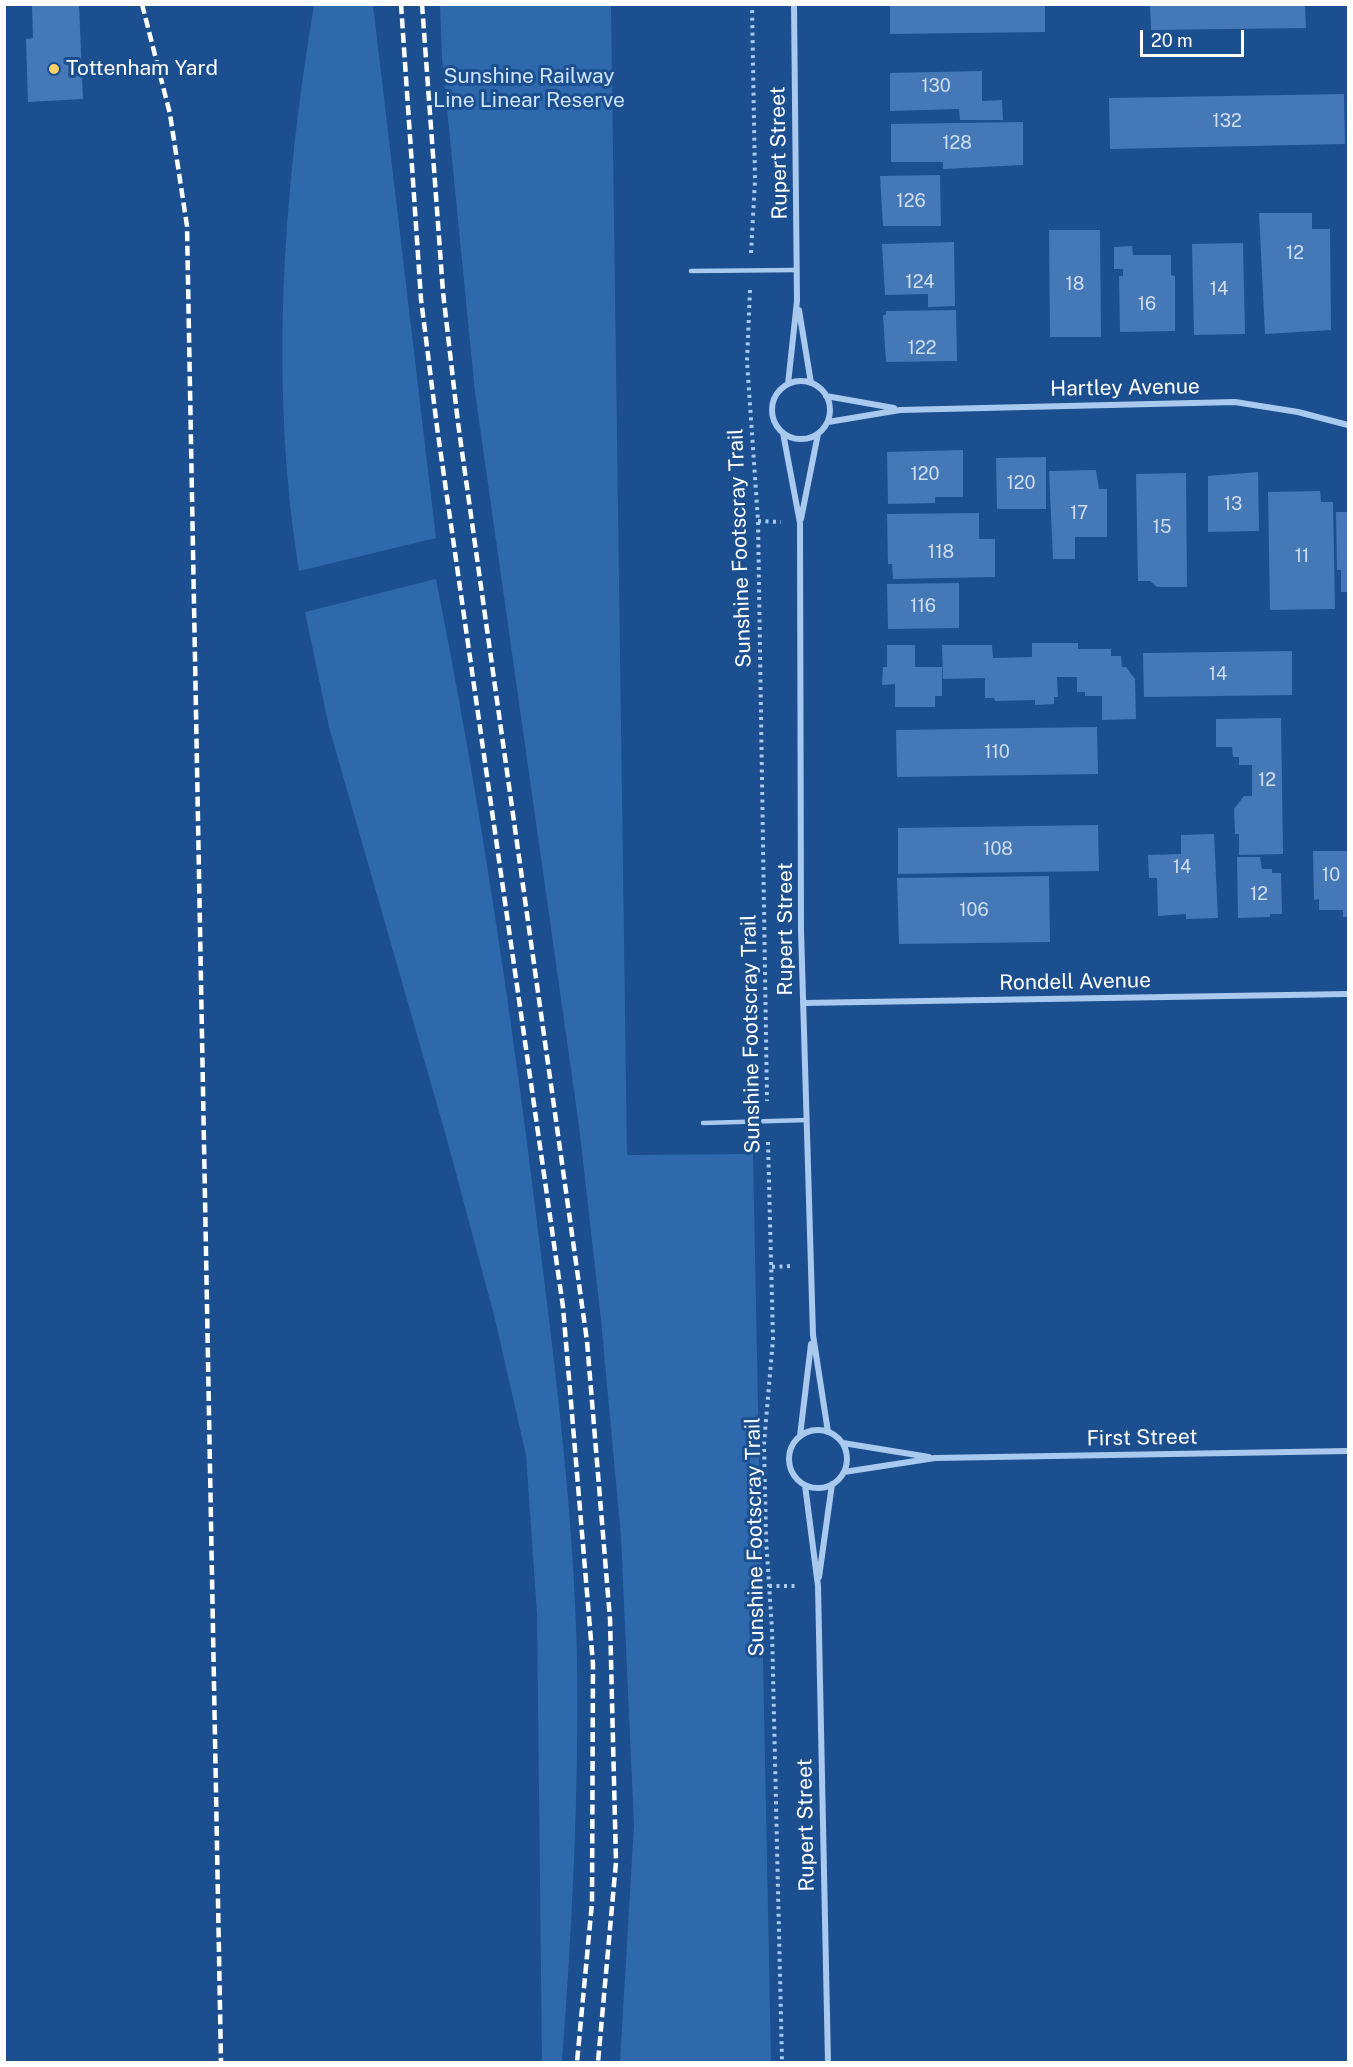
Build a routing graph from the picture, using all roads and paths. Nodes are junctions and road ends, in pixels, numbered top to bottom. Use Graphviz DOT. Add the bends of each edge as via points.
graph roads {
  1 [pos="752,4"];
  2 [pos="794,4"];
  3 [pos="750,270"];
  4 [pos="797,270"];
  5 [pos="691,271"];
  6 [pos="797,301"];
  7 [pos="788,384"];
  8 [pos="812,384"];
  9 [pos="826,396"];
  10 [pos="900,410"];
  11 [pos="828,422"];
  12 [pos="1348,425"];
  13 [pos="783,433"];
  14 [pos="818,434"];
  15 [pos="800,523"];
  16 [pos="1348,994"];
  17 [pos="803,1003"];
  18 [pos="807,1120"];
  19 [pos="768,1121"];
  20 [pos="703,1123"];
  21 [pos="813,1335"];
  22 [pos="828,1432"];
  23 [pos="800,1436"];
  24 [pos="843,1443"];
  25 [pos="1348,1451"];
  26 [pos="935,1458"];
  27 [pos="844,1472"];
  28 [pos="832,1484"];
  29 [pos="805,1485"];
  30 [pos="769,1586"];
  31 [pos="818,1587"];
  32 [pos="782,2062"];
  33 [pos="828,2062"];
  1 -- 3 [label="path, Sunshine Footscray Trail" via="755,180"];
  2 -- 4 [label="street, Rupert Street"];
  3 -- 4 [label="lane"];
  3 -- 5 [label="lane"];
  3 -- 19 [label="path, Sunshine Footscray Trail" via="747,361 758,521"];
  4 -- 6 [label="street, Rupert Street"];
  6 -- 7 [label="street, Rupert Street"];
  6 -- 8 [label="street, Rupert Street"];
  7 -- 8 [label="street"];
  7 -- 13 [label="street" via="780,390 773,407 773,417"];
  8 -- 9 [label="street"];
  9 -- 10 [label="street, Hartley Avenue"];
  9 -- 11 [label="street"];
  10 -- 11 [label="street, Hartley Avenue"];
  10 -- 12 [label="street, Hartley Avenue" via="1235,402"];
  11 -- 14 [label="street"];
  13 -- 14 [label="street" via="801,439"];
  13 -- 15 [label="street, Rupert Street"];
  14 -- 15 [label="street, Rupert Street"];
  15 -- 17 [label="street, Rupert Street"];
  16 -- 17 [label="street, Rondell Avenue"];
  17 -- 18 [label="street, Rupert Street"];
  18 -- 19 [label="lane"];
  18 -- 21 [label="street, Rupert Street"];
  19 -- 20 [label="lane"];
  19 -- 30 [label="path, Sunshine Footscray Trail" via="773,1339 764,1444"];
  21 -- 22 [label="street, Rupert Street"];
  21 -- 23 [label="street, Rupert Street"];
  22 -- 23 [label="street" via="818,1430"];
  22 -- 24 [label="street"];
  23 -- 29 [label="street" via="791,1449 790,1465"];
  24 -- 26 [label="street, First Street"];
  24 -- 27 [label="street"];
  25 -- 26 [label="street, First Street"];
  26 -- 27 [label="street, First Street"];
  27 -- 28 [label="street"];
  28 -- 29 [label="street"];
  28 -- 31 [label="street, Rupert Street"];
  29 -- 31 [label="street, Rupert Street"];
  30 -- 31 [label="path"];
  30 -- 32 [label="path, Sunshine Footscray Trail"];
  31 -- 33 [label="street, Rupert Street"];
}
